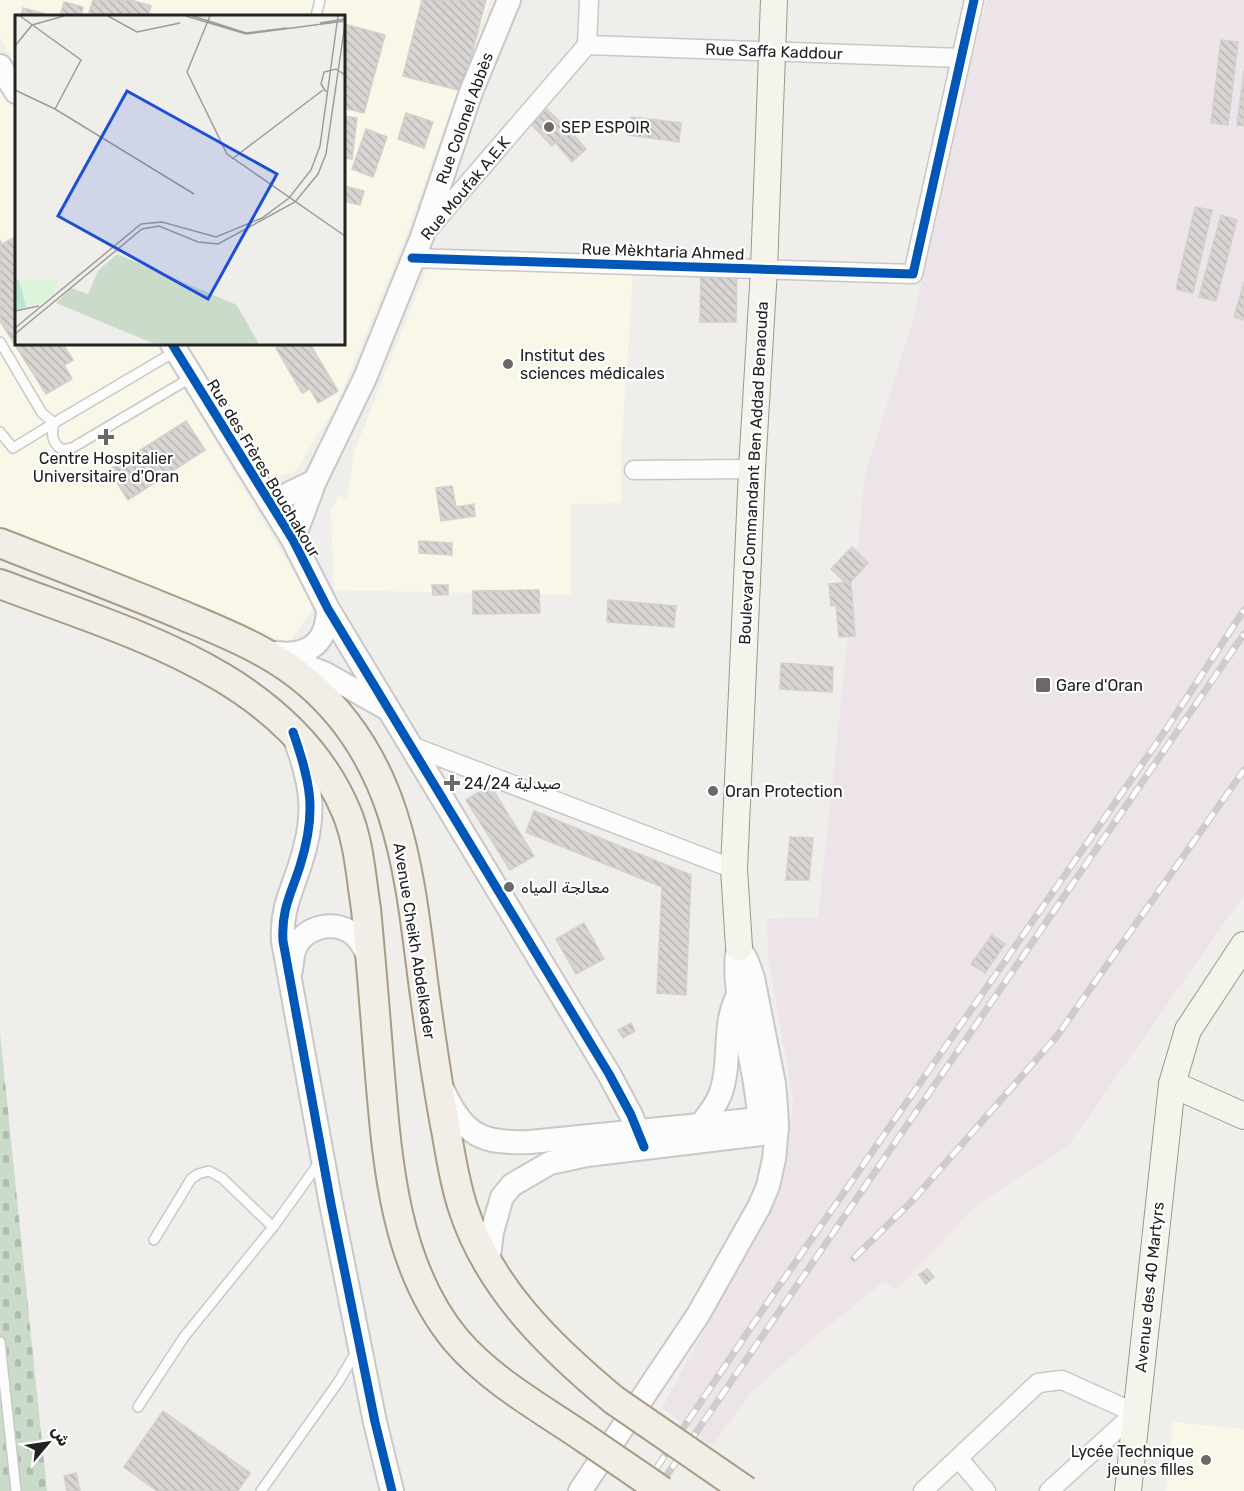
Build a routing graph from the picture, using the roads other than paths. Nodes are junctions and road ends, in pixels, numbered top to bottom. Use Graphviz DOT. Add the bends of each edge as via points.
graph roads {
  1 [pos="320,0"];
  2 [pos="509,0"];
  3 [pos="588,0"];
  4 [pos="774,0"];
  5 [pos="974,0"];
  6 [pos="316,15"];
  7 [pos="587,45"];
  8 [pos="772,50"];
  9 [pos="961,58"];
  10 [pos="0,66"];
  11 [pos="15,90"];
  12 [pos="422,237"];
  13 [pos="412,258"];
  14 [pos="764,269"];
  15 [pos="0,342"];
  16 [pos="174,347"];
  17 [pos="192,377"];
  18 [pos="54,423"];
  19 [pos="0,432"];
  20 [pos="752,469"];
  21 [pos="634,470"];
  22 [pos="315,481"];
  23 [pos="270,503"];
  24 [pos="293,540"];
  25 [pos="0,543"];
  26 [pos="0,584"];
  27 [pos="328,609"];
  28 [pos="266,652"];
  29 [pos="388,709"];
  30 [pos="293,732"];
  31 [pos="411,746"];
  32 [pos="734,869"];
  33 [pos="1244,945"];
  34 [pos="739,947"];
  35 [pos="370,960"];
  36 [pos="291,974"];
  37 [pos="738,995"];
  38 [pos="434,1066"];
  39 [pos="1172,1084"];
  40 [pos="619,1092"];
  41 [pos="1244,1116"];
  42 [pos="702,1123"];
  43 [pos="766,1126"];
  44 [pos="665,1128"];
  45 [pos="641,1139"];
  46 [pos="322,1158"];
  47 [pos="273,1227"];
  48 [pos="154,1240"];
  49 [pos="488,1264"];
  50 [pos="0,1342"];
  51 [pos="359,1346"];
  52 [pos="138,1407"];
  53 [pos="1136,1413"];
  54 [pos="959,1459"];
  55 [pos="16,1491"];
  56 [pos="261,1491"];
  57 [pos="392,1491"];
  58 [pos="580,1491"];
  59 [pos="662,1491"];
  60 [pos="746,1491"];
  61 [pos="923,1491"];
  62 [pos="986,1491"];
  63 [pos="1049,1491"];
  64 [pos="1128,1491"];
  1 -- 6 [label="lane"];
  2 -- 12 [label="street, Rue Colonel Abbès" via="471,92"];
  3 -- 7 [label="street"];
  4 -- 8 [label="main road, Boulevard Commandant Ben Addad Benaouda"];
  5 -- 9 [label="street"];
  7 -- 8 [label="street, Rue Saffa Kaddour"];
  7 -- 12 [label="street, Rue Moufak A.E.K"];
  8 -- 9 [label="street, Rue Saffa Kaddour"];
  8 -- 14 [label="main road, Boulevard Commandant Ben Addad Benaouda"];
  9 -- 14 [label="street, Rue Mèkhtaria Ahmed" via="913,274"];
  10 -- 11 [label="street"];
  12 -- 13 [label="street, Rue Moufak A.E.K"];
  13 -- 14 [label="street, Rue Mèkhtaria Ahmed"];
  13 -- 22 [label="street, Rue Moufak A.E.K" via="365,378"];
  14 -- 20 [label="main road, Boulevard Commandant Ben Addad Benaouda"];
  15 -- 18 [label="lane" via="42,413"];
  16 -- 17 [label="street, Rue des Frères Bouchakour"];
  16 -- 18 [label="lane"];
  17 -- 18 [label="lane" via="72,448 62,450 56,446 51,435"];
  17 -- 23 [label="street, Rue des Frères Bouchakour"];
  18 -- 19 [label="lane" via="12,448"];
  20 -- 21 [label="street"];
  20 -- 32 [label="main road, Boulevard Commandant Ben Addad Benaouda"];
  22 -- 23 [label="street"];
  22 -- 24 [label="street, Rue Moufak A.E.K"];
  23 -- 24 [label="street, Rue des Frères Bouchakour"];
  24 -- 27 [label="street, Rue des Frères Bouchakour"];
  25 -- 28 [label="main road, Avenue Cheikh Abdelkader"];
  26 -- 30 [label="main road" via="191,660 252,697"];
  27 -- 28 [label="street" via="325,633 312,646 295,653"];
  27 -- 29 [label="street"];
  28 -- 29 [label="street" via="326,674"];
  28 -- 38 [label="main road, Avenue Cheikh Abdelkader" via="328,702 369,757 382,784 394,815 414,912"];
  29 -- 31 [label="street"];
  30 -- 35 [label="main road" via="315,757 346,812 360,869"];
  30 -- 36 [label="street" via="307,773 311,802 307,843 282,923"];
  31 -- 32 [label="street"];
  31 -- 40 [label="street"];
  32 -- 34 [label="main road, Boulevard Commandant Ben Addad Benaouda"];
  33 -- 39 [label="main road, Avenue des 40 Martyrs" via="1188,1030"];
  34 -- 37 [label="street, Boulevard Commandant Ben Addad Benaouda"];
  34 -- 43 [label="street, Boulevard Commandant Ben Addad Benaouda" via="753,978 774,1084"];
  35 -- 36 [label="street" via="352,933 327,926 302,937 294,951"];
  35 -- 59 [label="main road, bridge" via="391,1178 402,1231 433,1307 456,1340 478,1361 522,1396"];
  36 -- 46 [label="street"];
  37 -- 42 [label="street" via="730,1015 722,1086"];
  37 -- 43 [label="street, Boulevard Commandant Ben Addad Benaouda"];
  38 -- 45 [label="street" via="456,1114 478,1136 513,1143"];
  38 -- 49 [label="main road, Avenue Cheikh Abdelkader" via="462,1208"];
  39 -- 41 [label="main road"];
  39 -- 53 [label="main road, Avenue des 40 Martyrs"];
  40 -- 44 [label="street"];
  40 -- 45 [label="street"];
  42 -- 43 [label="street"];
  42 -- 44 [label="street"];
  43 -- 45 [label="street"];
  43 -- 58 [label="street, Boulevard Commandant Ben Addad Benaouda" via="752,1218 698,1315"];
  44 -- 45 [label="street"];
  45 -- 49 [label="street" via="550,1164 512,1185 497,1210"];
  46 -- 47 [label="lane"];
  46 -- 51 [label="street"];
  47 -- 48 [label="lane" via="222,1178 209,1171 191,1179"];
  47 -- 52 [label="lane" via="184,1337"];
  49 -- 60 [label="main road, Avenue Cheikh Abdelkader, bridge" via="505,1291 550,1343 614,1400"];
  50 -- 55 [label="lane"];
  51 -- 56 [label="lane" via="339,1381"];
  51 -- 57 [label="street"];
  53 -- 54 [label="street" via="1062,1380 1038,1383"];
  53 -- 63 [label="street"];
  53 -- 64 [label="main road, Avenue des 40 Martyrs"];
  54 -- 61 [label="street"];
  54 -- 62 [label="street"];
}
